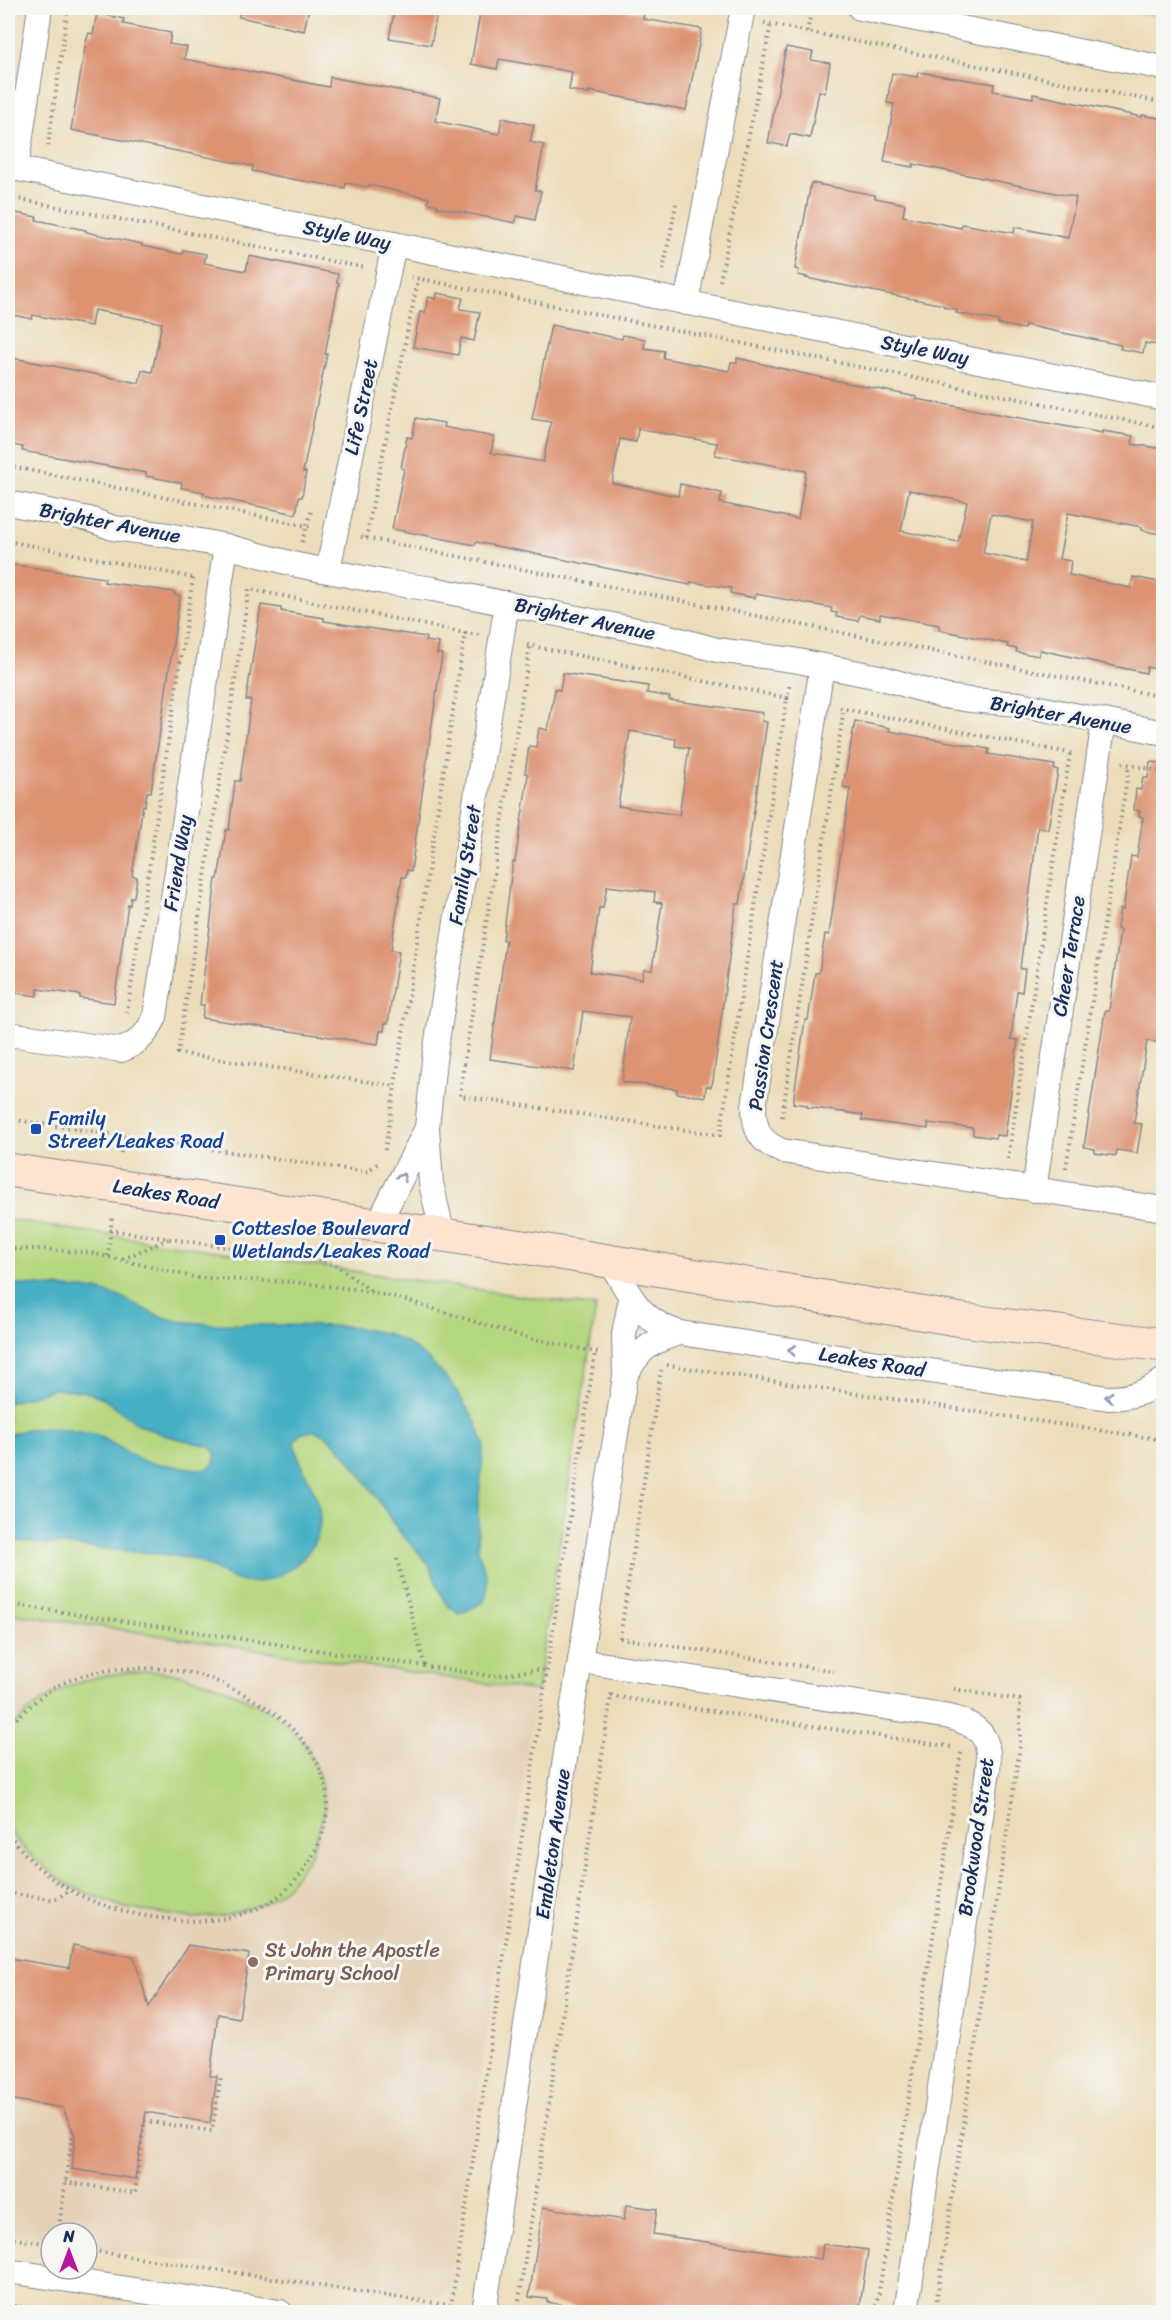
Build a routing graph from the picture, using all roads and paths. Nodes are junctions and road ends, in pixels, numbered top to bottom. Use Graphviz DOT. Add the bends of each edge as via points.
graph roads {
  1 [pos="10,8"];
  2 [pos="40,8"];
  3 [pos="68,8"];
  4 [pos="684,8"];
  5 [pos="812,8"];
  6 [pos="860,8"];
  7 [pos="742,13"];
  8 [pos="8,22"];
  9 [pos="771,24"];
  10 [pos="807,32"];
  11 [pos="1164,68"];
  12 [pos="1164,103"];
  13 [pos="48,147"];
  14 [pos="12,168"];
  15 [pos="8,197"];
  16 [pos="394,244"];
  17 [pos="362,267"];
  18 [pos="389,273"];
  19 [pos="359,279"];
  20 [pos="418,279"];
  21 [pos="720,281"];
  22 [pos="686,303"];
  23 [pos="1164,398"];
  24 [pos="1164,428"];
  25 [pos="8,466"];
  26 [pos="314,502"];
  27 [pos="8,503"];
  28 [pos="305,525"];
  29 [pos="335,532"];
  30 [pos="366,538"];
  31 [pos="8,541"];
  32 [pos="226,546"];
  33 [pos="297,565"];
  34 [pos="328,570"];
  35 [pos="220,583"];
  36 [pos="249,589"];
  37 [pos="290,598"];
  38 [pos="507,603"];
  39 [pos="799,625"];
  40 [pos="465,633"];
  41 [pos="501,639"];
  42 [pos="794,660"];
  43 [pos="822,666"];
  44 [pos="1164,697"];
  45 [pos="788,698"];
  46 [pos="816,703"];
  47 [pos="1104,721"];
  48 [pos="1164,733"];
  49 [pos="1070,753"];
  50 [pos="1099,758"];
  51 [pos="1129,765"];
  52 [pos="1164,772"];
  53 [pos="8,1034"];
  54 [pos="464,1064"];
  55 [pos="395,1086"];
  56 [pos="426,1128"];
  57 [pos="123,1136"];
  58 [pos="1008,1159"];
  59 [pos="1066,1167"];
  60 [pos="8,1170"];
  61 [pos="1034,1190"];
  62 [pos="1164,1209"];
  63 [pos="377,1226"];
  64 [pos="110,1230"];
  65 [pos="443,1236"];
  66 [pos="169,1239"];
  67 [pos="8,1249"];
  68 [pos="123,1259"];
  69 [pos="610,1261"];
  70 [pos="372,1292"];
  71 [pos="631,1298"];
  72 [pos="680,1333"];
  73 [pos="1164,1345"];
  74 [pos="595,1352"];
  75 [pos="624,1367"];
  76 [pos="1164,1380"];
  77 [pos="1164,1440"];
  78 [pos="397,1559"];
  79 [pos="8,1604"];
  80 [pos="620,1638"];
  81 [pos="580,1661"];
  82 [pos="425,1667"];
  83 [pos="615,1667"];
  84 [pos="546,1670"];
  85 [pos="843,1672"];
  86 [pos="949,1689"];
  87 [pos="611,1696"];
  88 [pos="8,1727"];
  89 [pos="962,1748"];
  90 [pos="989,1753"];
  91 [pos="1019,1757"];
  92 [pos="8,1832"];
  93 [pos="69,1891"];
  94 [pos="8,1893"];
  95 [pos="221,2075"];
  96 [pos="73,2131"];
  97 [pos="65,2182"];
  98 [pos="60,2221"];
  99 [pos="8,2238"];
  100 [pos="39,2242"];
  101 [pos="99,2252"];
  102 [pos="8,2271"];
  103 [pos="8,2305"];
  104 [pos="451,2306"];
  105 [pos="484,2311"];
  106 [pos="56,2313"];
  107 [pos="279,2313"];
  108 [pos="518,2313"];
  109 [pos="876,2313"];
  110 [pos="906,2313"];
  111 [pos="934,2313"];
  1 -- 8 [label="path"];
  2 -- 14 [label="street"];
  3 -- 13 [label="path"];
  4 -- 7 [label="path"];
  5 -- 10 [label="path"];
  6 -- 11 [label="street"];
  7 -- 9 [label="path"];
  7 -- 22 [label="street"];
  9 -- 10 [label="path"];
  9 -- 21 [label="path"];
  10 -- 12 [label="path"];
  14 -- 16 [label="street, Style Way"];
  15 -- 17 [label="path"];
  16 -- 18 [label="street, Life Street"];
  16 -- 22 [label="street, Style Way"];
  17 -- 18 [label="path"];
  17 -- 19 [label="path"];
  18 -- 20 [label="path"];
  18 -- 29 [label="street, Life Street"];
  20 -- 24 [label="path"];
  20 -- 30 [label="path"];
  22 -- 23 [label="street, Style Way"];
  25 -- 28 [label="path"];
  26 -- 28 [label="path"];
  27 -- 32 [label="street, Brighter Avenue" via="89,519 112,528"];
  28 -- 29 [label="path"];
  28 -- 33 [label="path"];
  29 -- 30 [label="path"];
  29 -- 34 [label="street, Life Street"];
  30 -- 39 [label="path"];
  31 -- 35 [label="path"];
  32 -- 33 [label="street, Brighter Avenue"];
  32 -- 35 [label="street, Friend Way"];
  33 -- 34 [label="street, Brighter Avenue"];
  33 -- 37 [label="path"];
  34 -- 38 [label="street, Brighter Avenue"];
  35 -- 36 [label="path"];
  35 -- 53 [label="street, Friend Way" via="154,1017 149,1029 134,1045 121,1050"];
  36 -- 37 [label="path"];
  36 -- 55 [label="path" via="178,1053"];
  37 -- 40 [label="path"];
  38 -- 41 [label="street, Family Street"];
  38 -- 42 [label="street, Brighter Avenue" via="662,634 717,650"];
  39 -- 42 [label="path"];
  39 -- 44 [label="path"];
  40 -- 41 [label="path"];
  40 -- 55 [label="path"];
  41 -- 45 [label="path"];
  41 -- 56 [label="street, Family Street"];
  42 -- 43 [label="street, Brighter Avenue"];
  42 -- 45 [label="path"];
  43 -- 46 [label="street, Passion Crescent"];
  43 -- 47 [label="street, Brighter Avenue" via="879,677 943,696 1019,704"];
  45 -- 46 [label="path"];
  45 -- 54 [label="path" via="720,1135 460,1096"];
  46 -- 49 [label="path"];
  46 -- 61 [label="street, Passion Crescent" via="754,1122 769,1146 782,1152"];
  47 -- 48 [label="street, Brighter Avenue"];
  47 -- 50 [label="street, Cheer Terrace"];
  49 -- 50 [label="path"];
  49 -- 58 [label="path"];
  50 -- 51 [label="path"];
  50 -- 61 [label="street, Cheer Terrace"];
  51 -- 52 [label="path"];
  51 -- 59 [label="path"];
  55 -- 57 [label="path" via="384,1160 366,1172"];
  63 -- 56 [label="street, Family Street, one-way"];
  56 -- 65 [label="street, Family Street" via="431,1183"];
  60 -- 63 [label="main road, Leakes Road"];
  61 -- 62 [label="street, Passion Crescent"];
  63 -- 65 [label="main road, Leakes Road"];
  64 -- 66 [label="path"];
  65 -- 69 [label="main road, Leakes Road"];
  66 -- 68 [label="path"];
  66 -- 70 [label="path" via="333,1263"];
  67 -- 68 [label="path" via="67,1250"];
  68 -- 70 [label="path" via="198,1278 292,1282"];
  69 -- 71 [label="street, Leakes Road"];
  69 -- 73 [label="main road, Leakes Road" via="962,1320"];
  70 -- 74 [label="path" via="524,1337"];
  71 -- 72 [label="street, Leakes Road" via="648,1318"];
  71 -- 75 [label="street, Embleton Avenue" via="624,1335"];
  72 -- 75 [label="street, Embleton Avenue" via="652,1343"];
  76 -- 72 [label="street, Leakes Road, one-way" via="1141,1394 1108,1398"];
  74 -- 75 [label="path"];
  74 -- 84 [label="path"];
  75 -- 81 [label="street, Embleton Avenue"];
  77 -- 80 [label="path" via="661,1364"];
  78 -- 82 [label="path"];
  79 -- 82 [label="path"];
  80 -- 83 [label="path"];
  80 -- 85 [label="path"];
  81 -- 83 [label="street, Brookwood Street"];
  81 -- 105 [label="street, Embleton Avenue"];
  82 -- 84 [label="path" via="491,1676"];
  83 -- 87 [label="path"];
  83 -- 90 [label="street, Brookwood Street" via="950,1718 974,1726 983,1735"];
  84 -- 104 [label="path"];
  86 -- 91 [label="path" via="1020,1700"];
  87 -- 89 [label="path"];
  87 -- 108 [label="path"];
  88 -- 93 [label="path" via="48,1691 85,1675 110,1669 191,1673 240,1692 281,1716 303,1739 321,1770 328,1818 320,1843 290,1888 267,1905 238,1917 196,1922 137,1916"];
  89 -- 90 [label="path"];
  89 -- 109 [label="path"];
  90 -- 91 [label="path"];
  90 -- 110 [label="street, Brookwood Street"];
  91 -- 111 [label="path"];
  92 -- 93 [label="path" via="33,1864"];
  93 -- 94 [label="path" via="51,1899"];
  95 -- 97 [label="path" via="212,2131 144,2121 135,2193"];
  96 -- 97 [label="path"];
  97 -- 98 [label="path"];
  99 -- 100 [label="path"];
  101 -- 104 [label="path"];
  102 -- 107 [label="street"];
  103 -- 106 [label="path"];
  104 -- 105 [label="path"];
}
